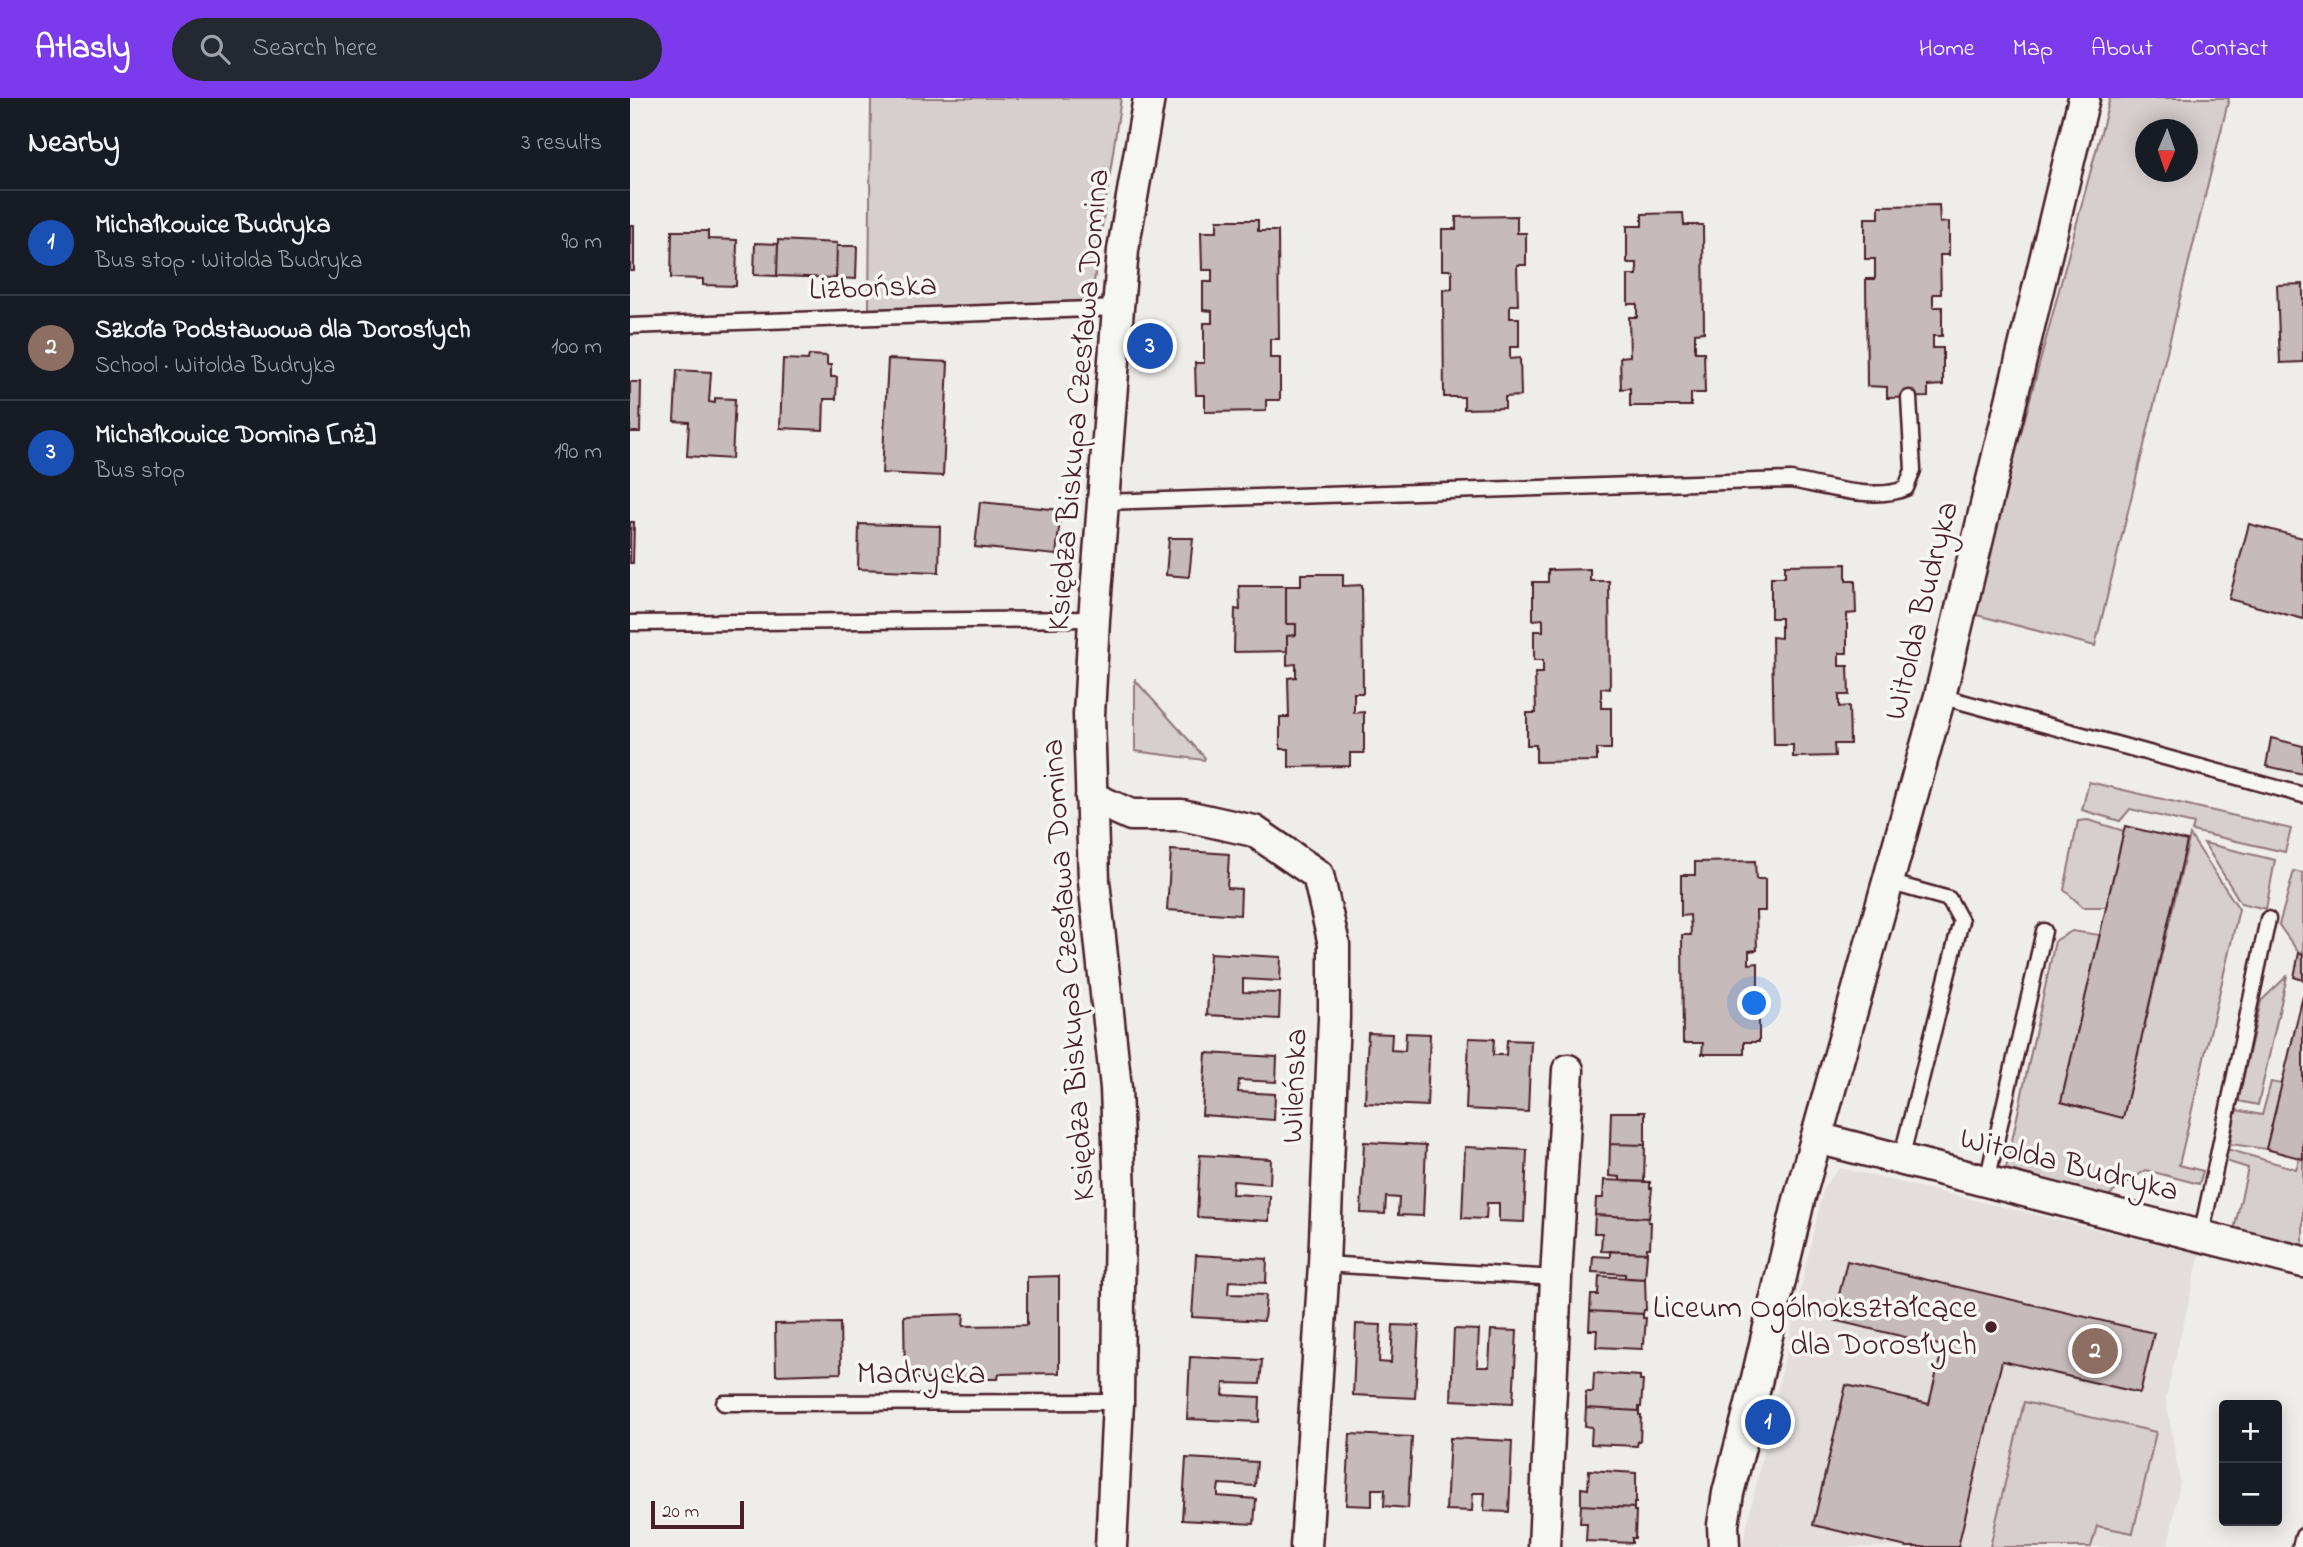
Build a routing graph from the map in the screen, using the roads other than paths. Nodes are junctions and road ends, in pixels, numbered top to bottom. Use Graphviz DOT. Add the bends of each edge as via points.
graph roads {
  1 [pos="1149,98"];
  2 [pos="2084,98"];
  3 [pos="1118,308"];
  4 [pos="630,326"];
  5 [pos="1909,398"];
  6 [pos="1103,502"];
  7 [pos="1094,619"];
  8 [pos="630,623"];
  9 [pos="1940,696"];
  10 [pos="2303,795"];
  11 [pos="1091,797"];
  12 [pos="1888,882"];
  13 [pos="2268,919"];
  14 [pos="2044,931"];
  15 [pos="1568,1070"];
  16 [pos="1817,1138"];
  17 [pos="1901,1159"];
  18 [pos="1987,1181"];
  19 [pos="2201,1236"];
  20 [pos="2303,1262"];
  21 [pos="1324,1264"];
  22 [pos="1556,1278"];
  23 [pos="1118,1402"];
  24 [pos="724,1403"];
  25 [pos="2303,1536"];
  26 [pos="1111,1547"];
  27 [pos="1306,1547"];
  28 [pos="1544,1547"];
  29 [pos="1724,1547"];
  30 [pos="2300,1547"];
  1 -- 3 [label="street, Księdza Biskupa Czesława Domina"];
  2 -- 9 [label="street, Witolda Budryka"];
  3 -- 4 [label="lane, Lizbońska"];
  3 -- 6 [label="street, Księdza Biskupa Czesława Domina"];
  5 -- 6 [label="lane" via="1913,470 1906,488 1895,494 1791,480"];
  6 -- 7 [label="street, Księdza Biskupa Czesława Domina"];
  7 -- 8 [label="lane"];
  7 -- 11 [label="street, Księdza Biskupa Czesława Domina"];
  9 -- 10 [label="lane"];
  9 -- 12 [label="street, Witolda Budryka"];
  11 -- 21 [label="street, Wileńska" via="1131,815 1182,815 1254,831 1318,876 1334,944"];
  11 -- 23 [label="street, Księdza Biskupa Czesława Domina" via="1094,881 1116,1088 1121,1290"];
  12 -- 16 [label="street, Witolda Budryka"];
  12 -- 17 [label="lane" via="1949,899 1961,921"];
  13 -- 19 [label="lane"];
  14 -- 18 [label="lane"];
  15 -- 22 [label="street"];
  16 -- 17 [label="street, Witolda Budryka"];
  16 -- 29 [label="street, Witolda Budryka" via="1728,1493"];
  17 -- 18 [label="street, Witolda Budryka"];
  18 -- 19 [label="street, Witolda Budryka"];
  19 -- 20 [label="street, Witolda Budryka"];
  21 -- 22 [label="lane"];
  21 -- 27 [label="street, Wileńska"];
  22 -- 28 [label="street"];
  23 -- 24 [label="lane, Madrycka"];
  23 -- 26 [label="street, Księdza Biskupa Czesława Domina"];
  25 -- 30 [label="lane"];
}
